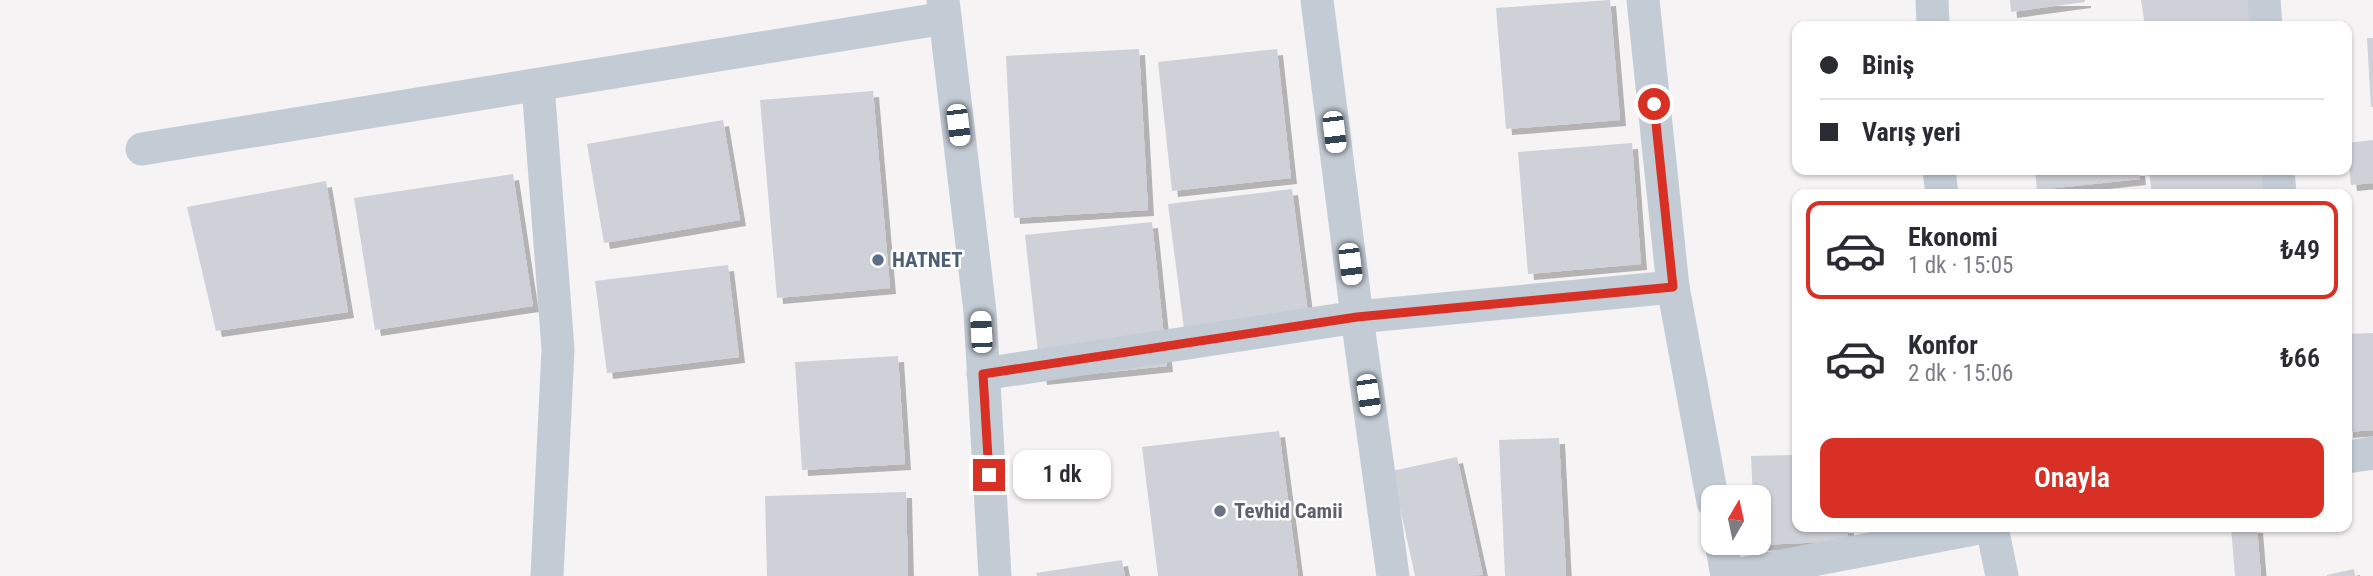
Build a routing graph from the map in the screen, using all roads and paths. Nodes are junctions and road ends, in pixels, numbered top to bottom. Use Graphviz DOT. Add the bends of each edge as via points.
graph roads {
  1 [pos="1317,0"];
  2 [pos="1643,0"];
  3 [pos="1932,0"];
  4 [pos="2264,0"];
  5 [pos="944,9"];
  6 [pos="1933,21"];
  7 [pos="2266,21"];
  8 [pos="538,85"];
  9 [pos="142,149"];
  10 [pos="1673,287"];
  11 [pos="1357,317"];
  12 [pos="983,374"];
  13 [pos="2373,453"];
  14 [pos="2352,456"];
  15 [pos="1710,485"];
  16 [pos="1958,532"];
  17 [pos="1993,532"];
  18 [pos="1724,555"];
  19 [pos="547,576"];
  20 [pos="995,576"];
  21 [pos="1393,576"];
  22 [pos="1729,576"];
  23 [pos="2002,576"];
  1 -- 11 [label="street"];
  2 -- 10 [label="street"];
  3 -- 6 [label="street"];
  4 -- 7 [label="street"];
  5 -- 8 [label="street"];
  5 -- 12 [label="street" via="980,312"];
  8 -- 9 [label="street"];
  8 -- 19 [label="street" via="558,349"];
  10 -- 11 [label="street"];
  10 -- 15 [label="street"];
  11 -- 12 [label="street"];
  11 -- 21 [label="street"];
  12 -- 20 [label="street"];
  13 -- 14 [label="street"];
  16 -- 22 [label="street"];
  17 -- 23 [label="street"];
  18 -- 22 [label="street"];
}
